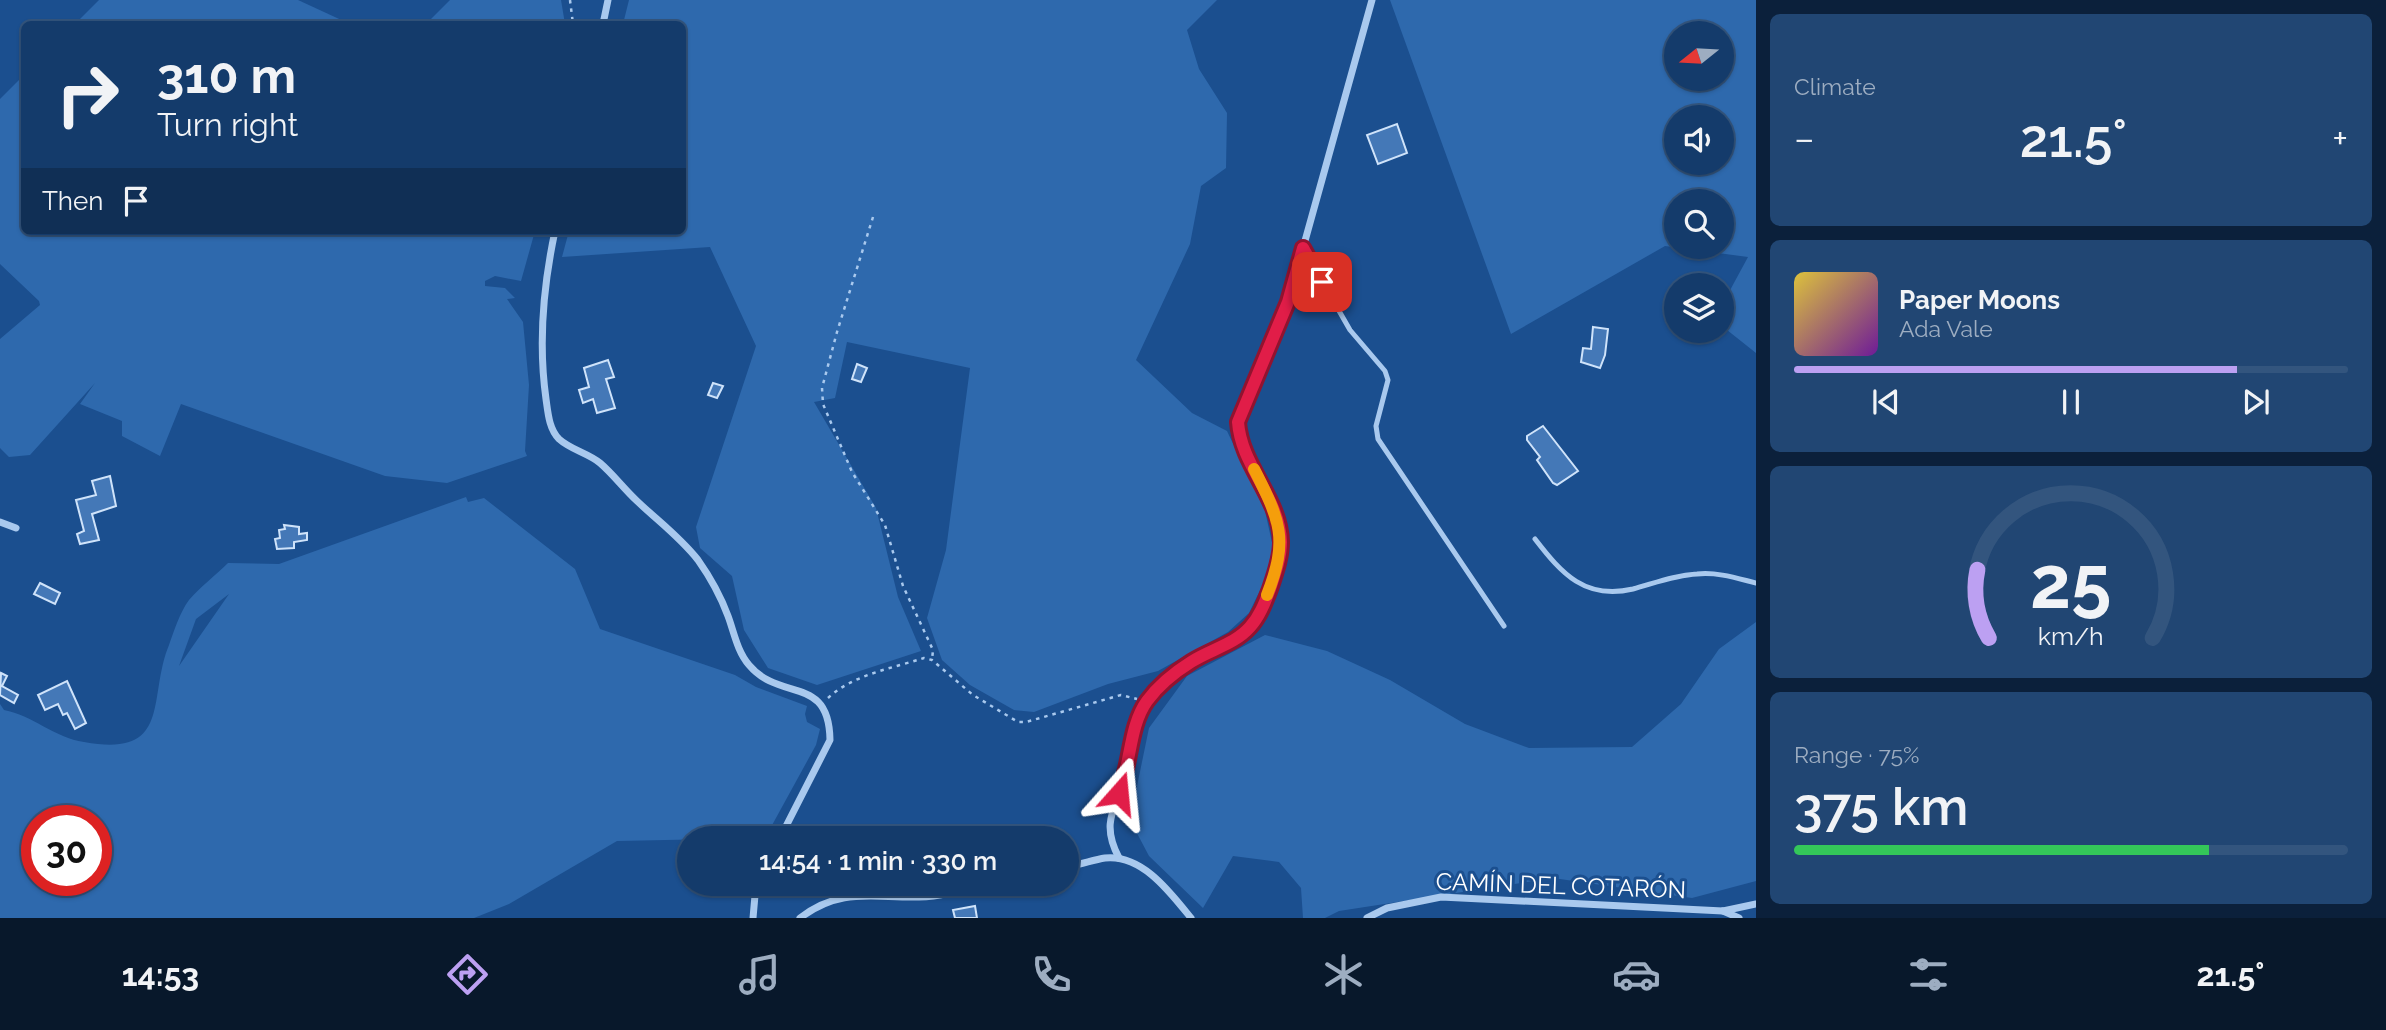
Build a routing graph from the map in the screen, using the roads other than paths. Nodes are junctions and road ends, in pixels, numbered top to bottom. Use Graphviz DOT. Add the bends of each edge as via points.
graph roads {
  1 [pos="608,0"];
  2 [pos="1373,0"];
  3 [pos="604,21"];
  4 [pos="554,235"];
  5 [pos="1303,248"];
  6 [pos="0,523"];
  7 [pos="16,528"];
  8 [pos="1535,539"];
  9 [pos="1756,583"];
  10 [pos="1504,626"];
  11 [pos="786,826"];
  12 [pos="1119,858"];
  13 [pos="1079,864"];
  14 [pos="755,896"];
  15 [pos="929,896"];
  16 [pos="1756,904"];
  17 [pos="1723,911"];
  18 [pos="753,918"];
  19 [pos="800,918"];
  20 [pos="1191,918"];
  21 [pos="1367,918"];
  22 [pos="1739,918"];
  1 -- 3 [label="street"];
  2 -- 5 [label="street"];
  4 -- 11 [label="street" via="540,338 551,426 558,438 599,462 699,561 749,664 766,679 811,695 822,704 830,740"];
  5 -- 10 [label="lane" via="1350,331 1385,371 1388,380 1376,426 1378,439"];
  5 -- 12 [label="street" via="1288,302 1238,422 1241,443 1280,532 1273,581 1252,625 1158,688 1140,714 1126,775 1108,824"];
  6 -- 7 [label="street"];
  8 -- 9 [label="lane" via="1564,573 1597,592 1630,590 1698,573"];
  12 -- 13 [label="street"];
  12 -- 20 [label="street" via="1136,862"];
  14 -- 18 [label="street"];
  15 -- 19 [label="street" via="841,897"];
  16 -- 17 [label="street, CAMÍN DEL COTARÓN"];
  17 -- 21 [label="street, CAMÍN DEL COTARÓN" via="1441,897 1387,908"];
  17 -- 22 [label="street"];
}
